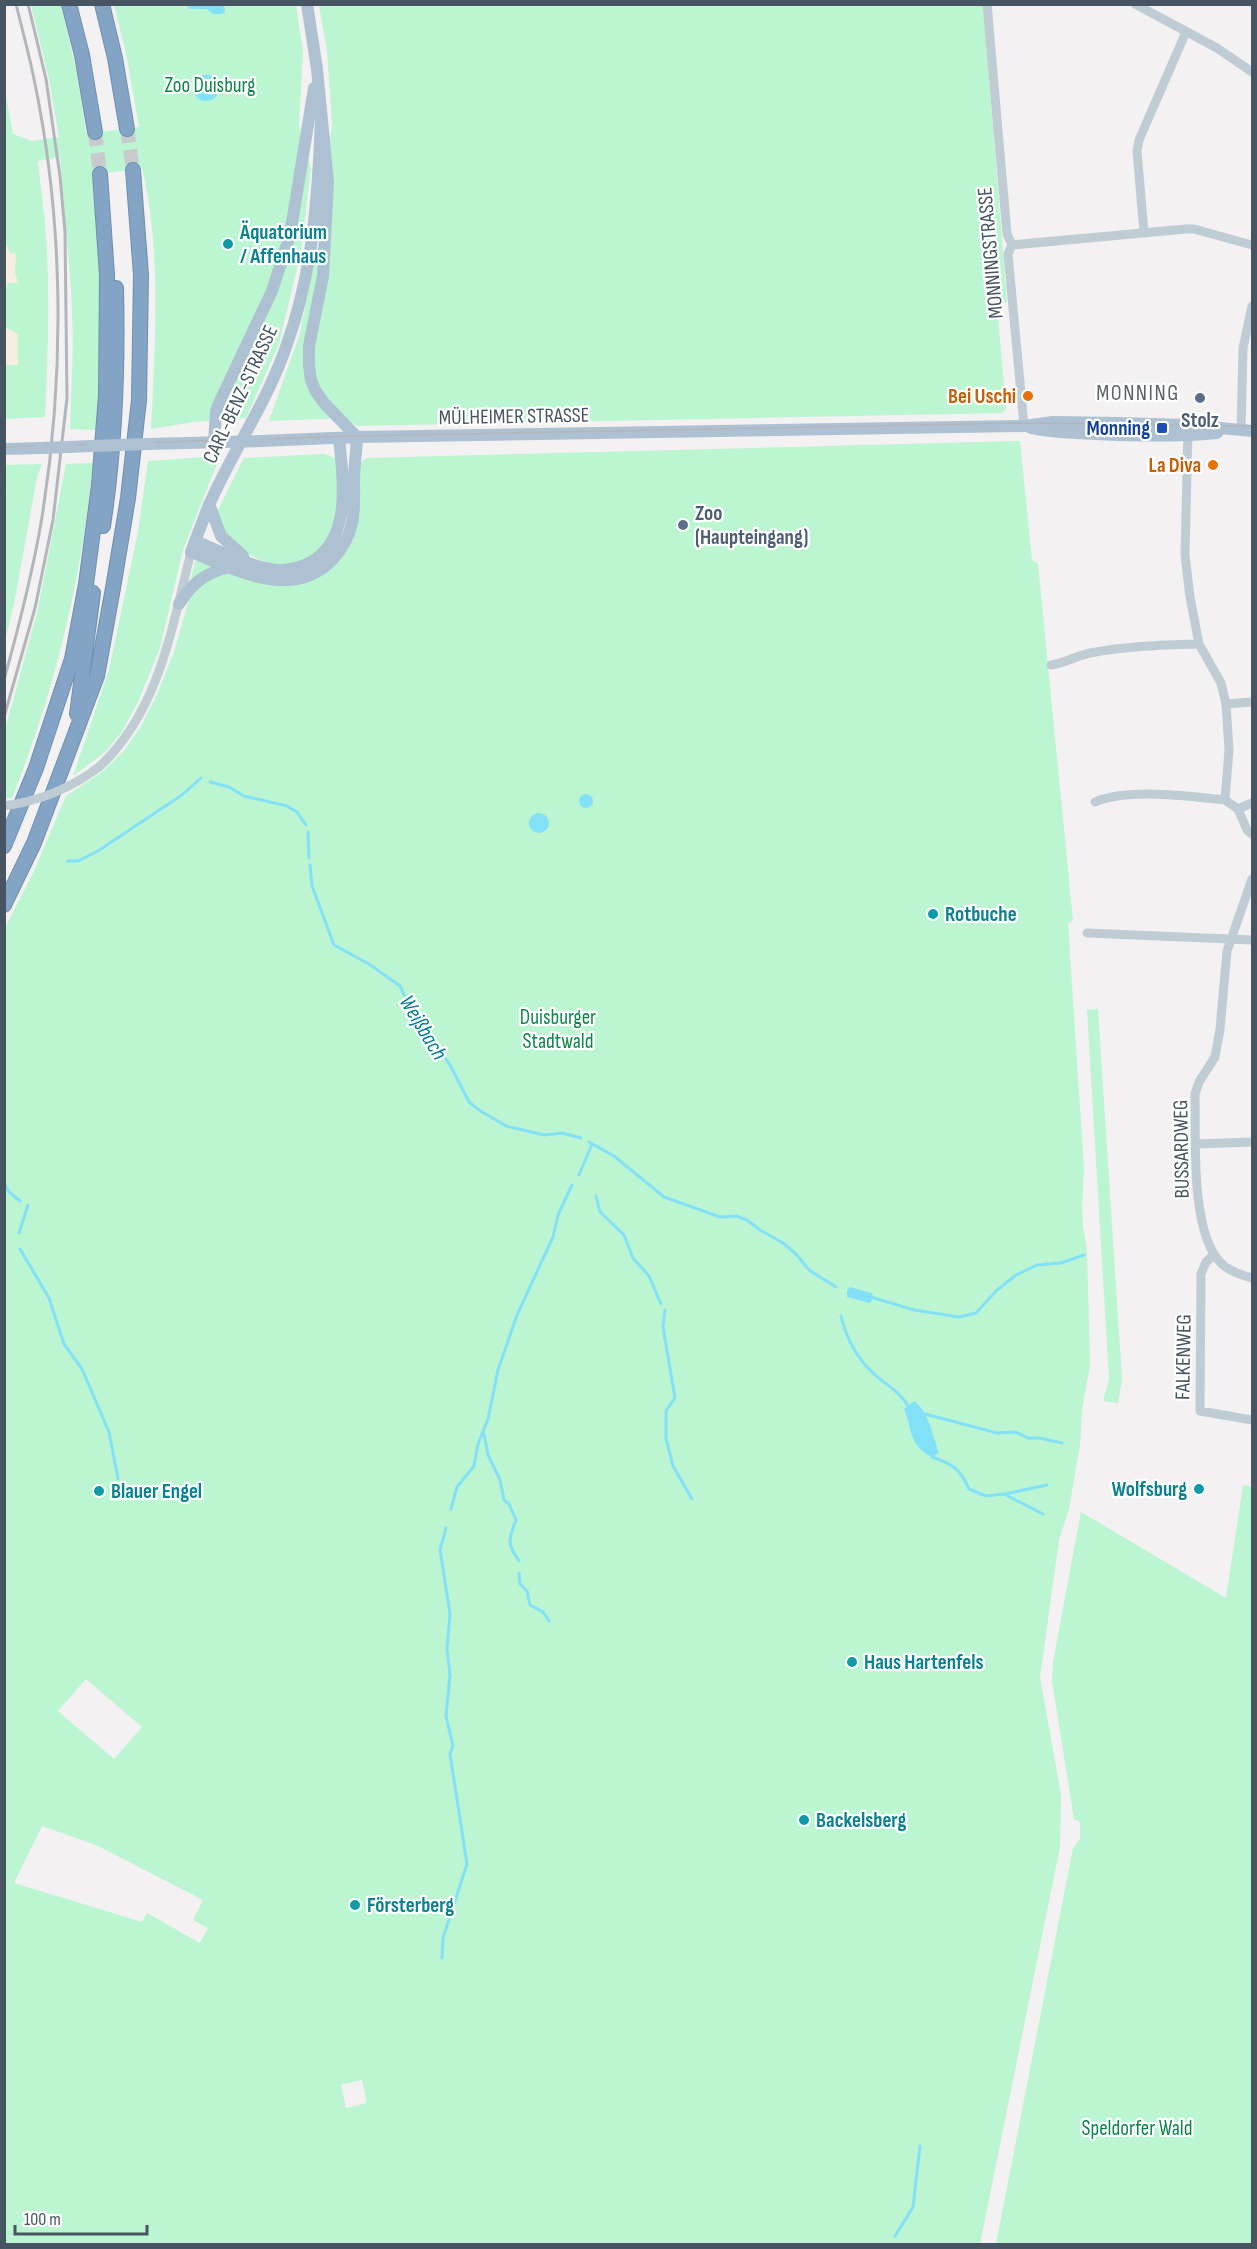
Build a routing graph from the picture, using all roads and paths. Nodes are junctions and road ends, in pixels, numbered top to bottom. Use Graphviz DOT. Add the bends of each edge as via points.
graph roads {
  1 [pos="69,4"];
  2 [pos="77,4"];
  3 [pos="102,4"];
  4 [pos="307,4"];
  5 [pos="987,4"];
  6 [pos="1135,4"];
  7 [pos="1186,32"];
  8 [pos="317,69"];
  9 [pos="1252,72"];
  10 [pos="321,119"];
  11 [pos="126,129"];
  12 [pos="133,170"];
  13 [pos="1144,233"];
  14 [pos="1012,245"];
  15 [pos="1252,245"];
  16 [pos="1252,306"];
  17 [pos="1024,426"];
  18 [pos="1188,430"];
  19 [pos="1247,431"];
  20 [pos="339,438"];
  21 [pos="357,438"];
  22 [pos="219,443"];
  23 [pos="4,449"];
  24 [pos="209,504"];
  25 [pos="193,547"];
  26 [pos="254,564"];
  27 [pos="229,567"];
  28 [pos="179,604"];
  29 [pos="1199,644"];
  30 [pos="1051,665"];
  31 [pos="1252,702"];
  32 [pos="1226,704"];
  33 [pos="75,736"];
  34 [pos="1225,800"];
  35 [pos="1095,802"];
  36 [pos="1252,804"];
  37 [pos="4,806"];
  38 [pos="1238,808"];
  39 [pos="1252,834"];
  40 [pos="4,846"];
  41 [pos="1252,879"];
  42 [pos="4,905"];
  43 [pos="1087,933"];
  44 [pos="1232,938"];
  45 [pos="1252,940"];
  46 [pos="1252,1142"];
  47 [pos="1196,1144"];
  48 [pos="1214,1255"];
  49 [pos="1252,1278"];
  50 [pos="1252,1420"];
  1 -- 2 [label="highway" via="99,132 89,55"];
  3 -- 11 [label="highway"];
  4 -- 8 [label="main road, CARL-BENZ-STRASSE"];
  5 -- 14 [label="street, MONNINGSTRASSE" via="1007,234"];
  6 -- 7 [label="street"];
  7 -- 9 [label="street"];
  7 -- 13 [label="street" via="1139,140"];
  8 -- 10 [label="main road, CARL-BENZ-STRASSE"];
  8 -- 22 [label="main road" via="290,235 272,291 216,411"];
  10 -- 21 [label="main road, CARL-BENZ-STRASSE" via="328,182 323,276 309,346 310,380"];
  10 -- 24 [label="main road, CARL-BENZ-STRASSE" via="313,242 299,306 264,399"];
  12 -- 33 [label="highway" via="141,275 139,400 128,498 97,676"];
  13 -- 14 [label="street"];
  13 -- 15 [label="street" via="1194,229"];
  14 -- 17 [label="street, MONNINGSTRASSE" via="1008,254"];
  16 -- 19 [label="street" via="1242,387"];
  17 -- 18 [label="main road, MÜLHEIMER STRASSE" via="1048,432 1125,436"];
  17 -- 21 [label="main road, MÜLHEIMER STRASSE"];
  18 -- 19 [label="main road, MÜLHEIMER STRASSE"];
  18 -- 29 [label="street" via="1185,555"];
  20 -- 21 [label="main road, MÜLHEIMER STRASSE"];
  20 -- 22 [label="main road, MÜLHEIMER STRASSE, bridge"];
  20 -- 26 [label="main road" via="342,511 332,542 315,560 296,568 277,570"];
  21 -- 27 [label="main road" via="352,521 342,548 329,563 310,575 287,581"];
  22 -- 23 [label="main road, MÜLHEIMER STRASSE, bridge"];
  24 -- 25 [label="main road, CARL-BENZ-STRASSE"];
  24 -- 26 [label="main road" via="221,536"];
  25 -- 26 [label="main road"];
  25 -- 27 [label="main road"];
  25 -- 28 [label="street, CARL-BENZ-STRASSE"];
  27 -- 28 [label="main road" via="203,576"];
  28 -- 37 [label="street, CARL-BENZ-STRASSE, bridge" via="167,648 141,712 126,737 85,777 58,792"];
  29 -- 30 [label="street" via="1093,652"];
  29 -- 32 [label="street" via="1221,683"];
  31 -- 32 [label="street"];
  32 -- 34 [label="street" via="1229,750"];
  33 -- 40 [label="highway" via="109,486 116,399 116,277 104,173 106,394 86,584 72,659 36,768"];
  33 -- 42 [label="highway" via="34,843"];
  34 -- 35 [label="street" via="1152,795 1107,797"];
  34 -- 38 [label="street"];
  36 -- 38 [label="street"];
  38 -- 39 [label="street"];
  41 -- 44 [label="street, BUSSARDWEG"];
  43 -- 44 [label="street"];
  44 -- 45 [label="street"];
  44 -- 47 [label="street, BUSSARDWEG" via="1227,951 1215,1057 1195,1094"];
  46 -- 47 [label="street"];
  47 -- 48 [label="street, BUSSARDWEG" via="1201,1216"];
  48 -- 49 [label="street" via="1238,1274"];
  48 -- 50 [label="street, FALKENWEG" via="1206,1262 1202,1274 1200,1411"];
}
